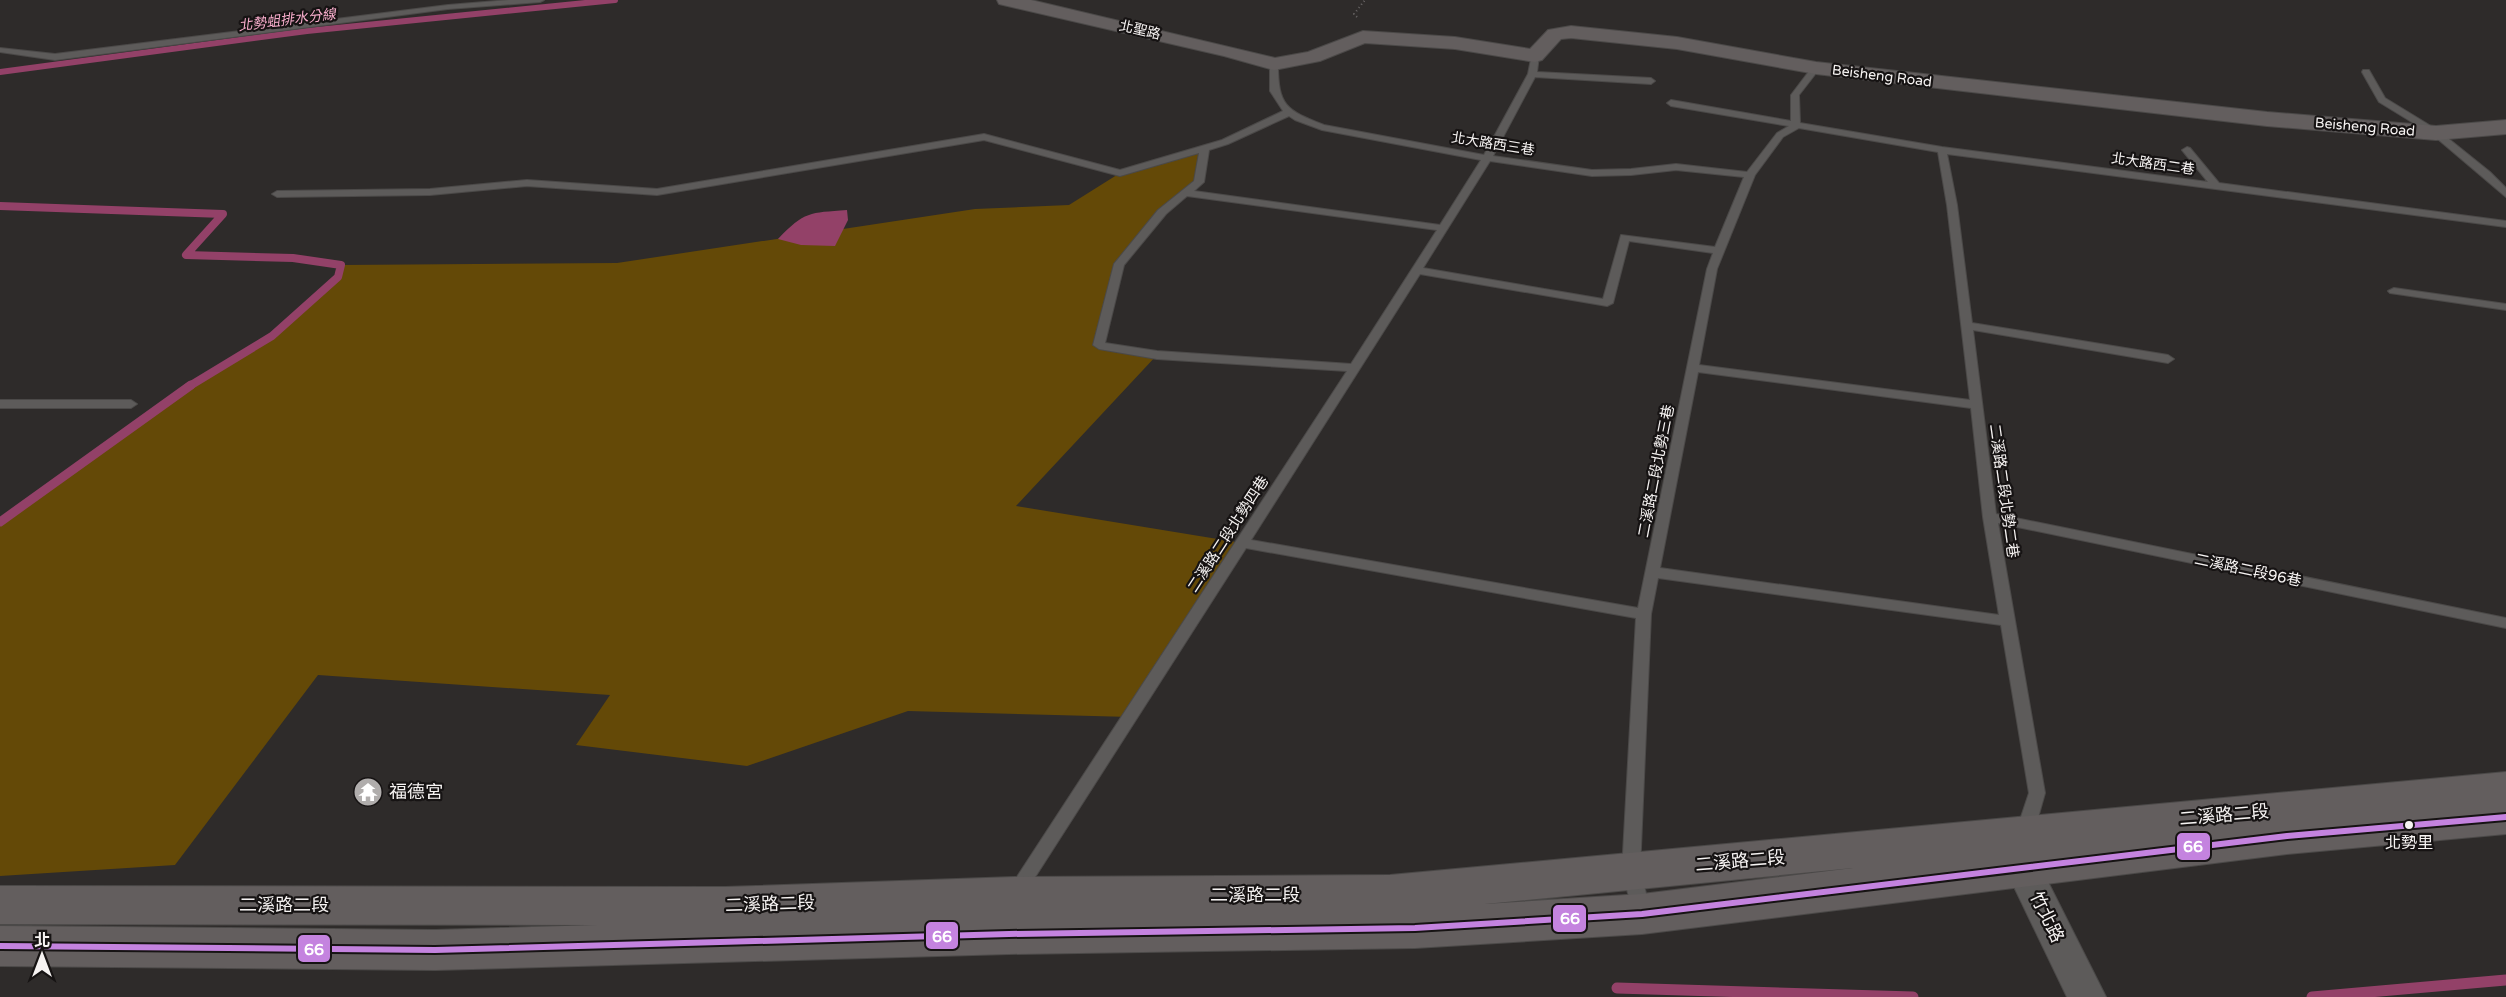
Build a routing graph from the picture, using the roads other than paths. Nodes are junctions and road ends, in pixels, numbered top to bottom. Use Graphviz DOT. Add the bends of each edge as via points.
graph roads {
  1 [pos="540,0"];
  2 [pos="1006,0"];
  3 [pos="0,50"];
  4 [pos="1274,64"];
  5 [pos="1533,65"];
  6 [pos="1816,68"];
  7 [pos="2366,72"];
  8 [pos="1651,81"];
  9 [pos="1671,104"];
  10 [pos="1289,112"];
  11 [pos="1796,126"];
  12 [pos="2506,127"];
  13 [pos="2436,133"];
  14 [pos="1204,149"];
  15 [pos="1942,150"];
  16 [pos="2187,150"];
  17 [pos="1488,157"];
  18 [pos="1750,175"];
  19 [pos="2216,186"];
  20 [pos="1185,193"];
  21 [pos="277,194"];
  22 [pos="2506,194"];
  23 [pos="2506,224"];
  24 [pos="1442,228"];
  25 [pos="1719,251"];
  26 [pos="1416,270"];
  27 [pos="2394,291"];
  28 [pos="2506,307"];
  29 [pos="1967,326"];
  30 [pos="2168,359"];
  31 [pos="1355,368"];
  32 [pos="1693,368"];
  33 [pos="0,404"];
  34 [pos="131,404"];
  35 [pos="1976,405"];
  36 [pos="1990,517"];
  37 [pos="1242,543"];
  38 [pos="1653,572"];
  39 [pos="1644,614"];
  40 [pos="2007,621"];
  41 [pos="2506,623"];
  42 [pos="2506,789"];
  43 [pos="2506,817"];
  44 [pos="2023,850"];
  45 [pos="1631,871"];
  46 [pos="0,905"];
  47 [pos="1642,914"];
  48 [pos="1011,915"];
  49 [pos="0,946"];
  50 [pos="2086,997"];
  1 -- 3 [label="lane" via="437,8 55,57"];
  2 -- 4 [label="main road, 北聖路"];
  4 -- 5 [label="main road" via="1312,57 1363,37 1455,43"];
  4 -- 10 [label="lane" via="1274,91"];
  5 -- 6 [label="main road, Beisheng Road" via="1555,34 1571,32 1677,43"];
  5 -- 8 [label="lane"];
  5 -- 17 [label="lane, 二溪路二段北勢四巷"];
  6 -- 11 [label="lane" via="1796,95"];
  6 -- 13 [label="main road, Beisheng Road" via="2255,118"];
  7 -- 13 [label="lane" via="2382,100"];
  9 -- 11 [label="lane, 北大路西二巷"];
  10 -- 14 [label="lane"];
  10 -- 17 [label="lane, 北大路西三巷" via="1322,128"];
  11 -- 15 [label="lane, 北大路西二巷"];
  11 -- 18 [label="lane, 二溪路二段北勢三巷" via="1780,135"];
  12 -- 13 [label="main road, Beisheng Road"];
  13 -- 22 [label="lane"];
  14 -- 20 [label="lane" via="1199,182"];
  14 -- 21 [label="lane" via="1120,173 984,137 657,192 527,183 430,192"];
  15 -- 19 [label="lane, 北大路西二巷"];
  15 -- 29 [label="lane, 二溪路二段北勢二巷"];
  16 -- 19 [label="lane"];
  17 -- 18 [label="lane, 北大路西三巷" via="1592,173 1676,166"];
  17 -- 24 [label="lane, 二溪路二段北勢四巷"];
  18 -- 25 [label="lane, 二溪路二段北勢三巷"];
  19 -- 23 [label="lane, 北大路西二巷"];
  20 -- 24 [label="lane"];
  20 -- 31 [label="lane" via="1162,212 1119,264 1099,345 1157,355"];
  24 -- 26 [label="lane, 二溪路二段北勢四巷"];
  25 -- 26 [label="lane" via="1625,237 1607,303"];
  25 -- 32 [label="lane, 二溪路二段北勢三巷"];
  26 -- 31 [label="lane, 二溪路二段北勢四巷"];
  27 -- 28 [label="lane"];
  29 -- 30 [label="lane"];
  29 -- 35 [label="lane, 二溪路二段北勢二巷"];
  31 -- 37 [label="lane, 二溪路二段北勢四巷"];
  32 -- 35 [label="lane"];
  32 -- 38 [label="lane, 二溪路二段北勢三巷"];
  33 -- 34 [label="lane"];
  35 -- 36 [label="lane, 二溪路二段北勢二巷"];
  36 -- 40 [label="lane, 二溪路二段北勢二巷"];
  36 -- 41 [label="lane, 二溪路二段96巷"];
  37 -- 39 [label="lane"];
  37 -- 48 [label="lane, 二溪路二段北勢四巷"];
  38 -- 39 [label="lane, 二溪路二段北勢三巷"];
  38 -- 40 [label="lane"];
  39 -- 45 [label="lane, 二溪路二段北勢三巷"];
  40 -- 44 [label="lane, 二溪路二段北勢二巷" via="2037,793"];
  42 -- 44 [label="main road, 二溪路二段"];
  43 -- 44 [label="main road, 二溪路二段" via="2287,836"];
  44 -- 45 [label="main road, 二溪路二段"];
  44 -- 47 [label="main road, 二溪路二段"];
  44 -- 50 [label="street, 竹北路"];
  45 -- 47 [label="lane, 二溪路二段北勢三巷"];
  45 -- 48 [label="main road, 二溪路二段" via="1390,894"];
  46 -- 48 [label="main road, 二溪路二段" via="726,906"];
  47 -- 48 [label="main road, 二溪路二段" via="1415,928"];
  48 -- 49 [label="main road, 二溪路二段" via="435,950"];
}
